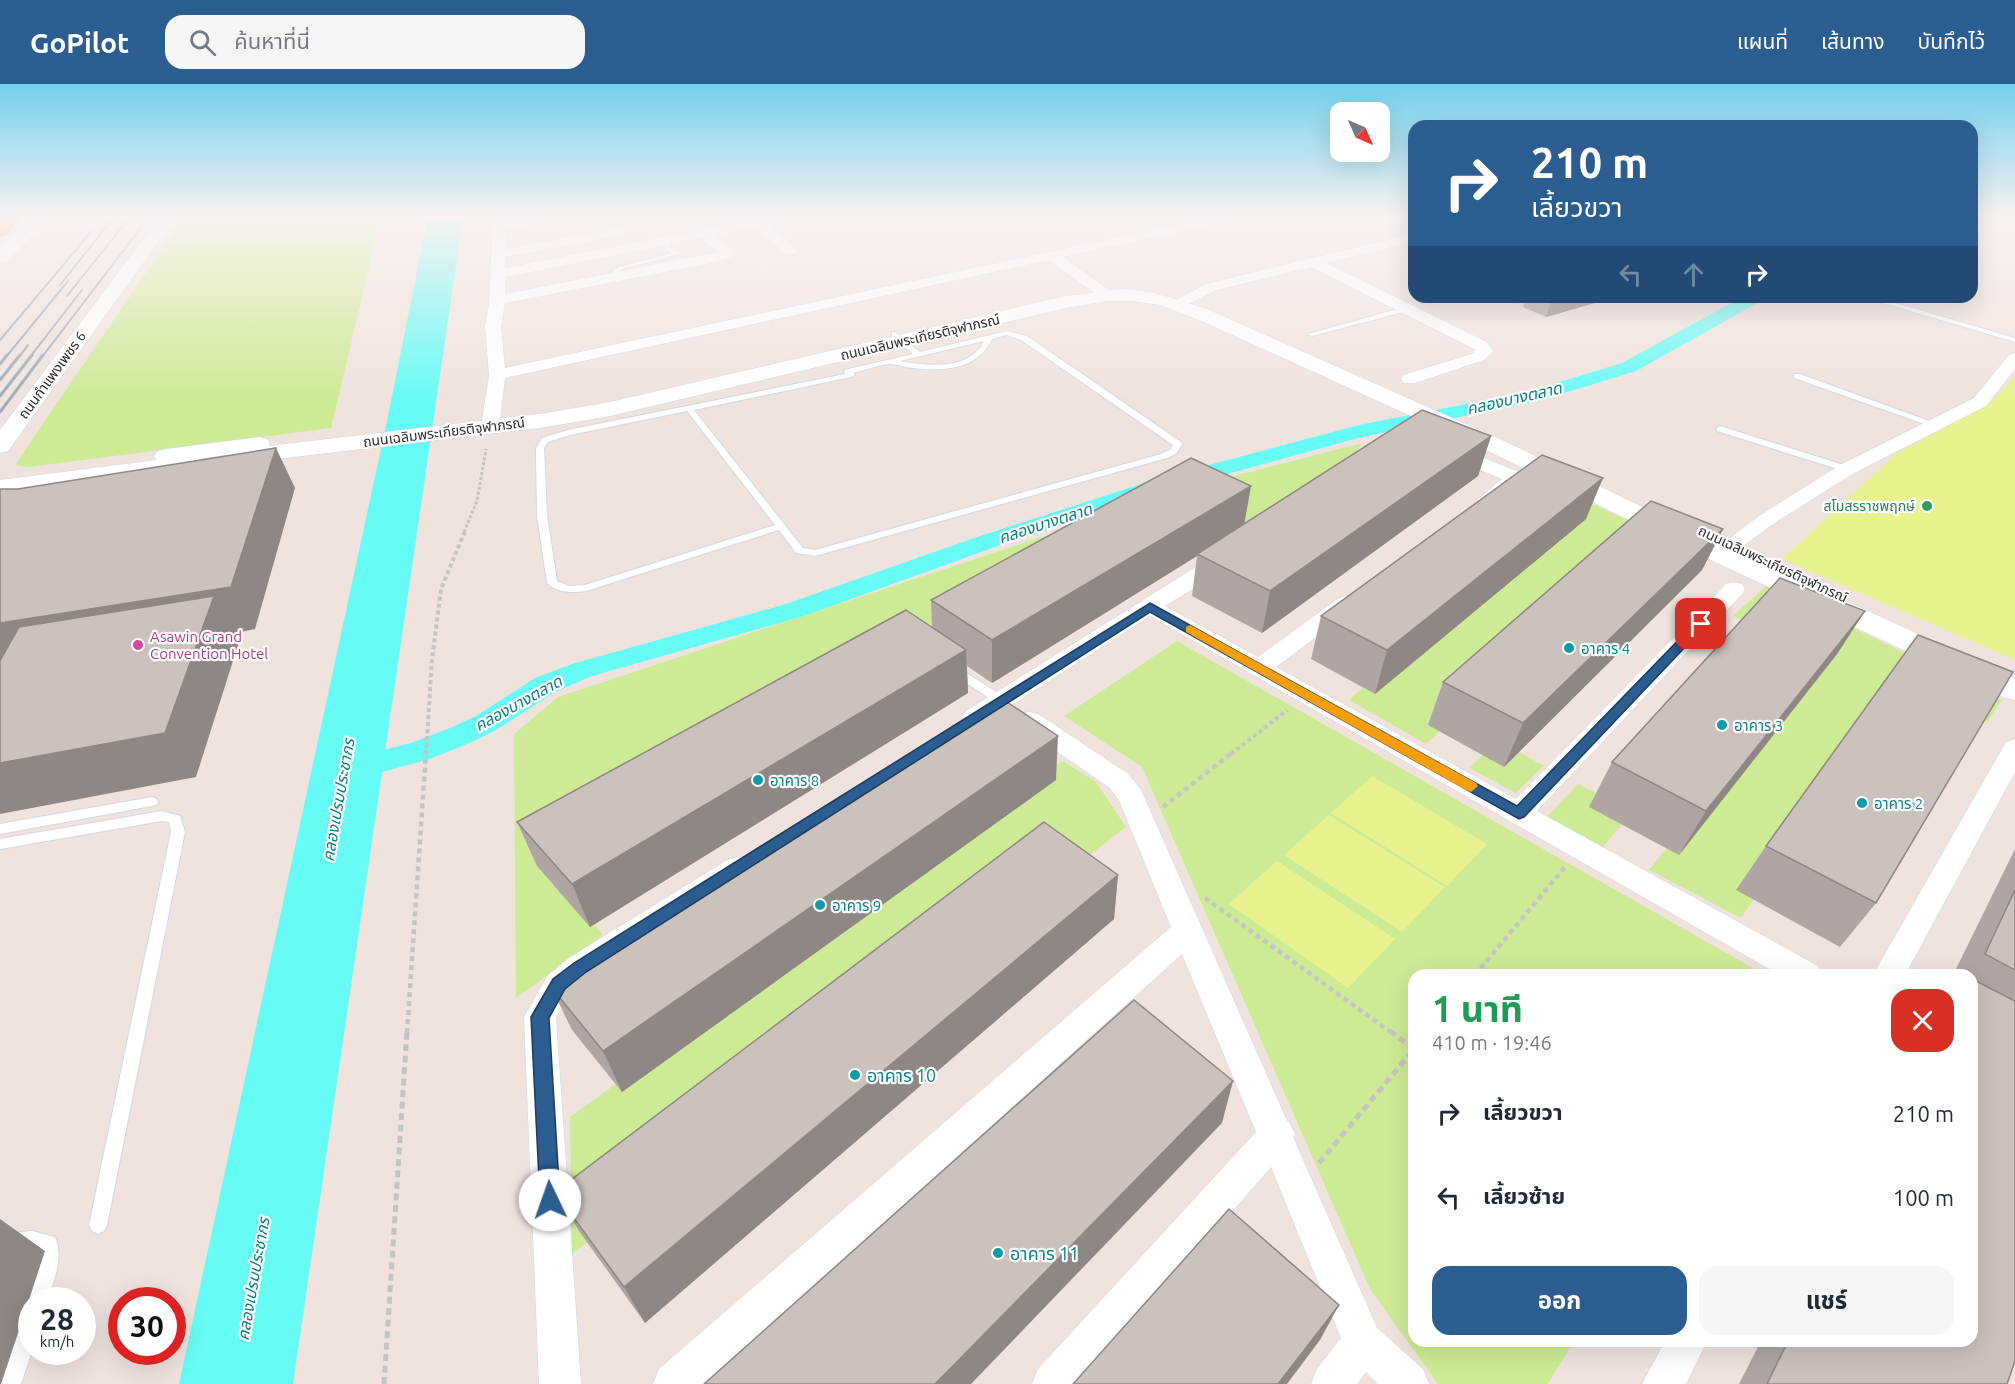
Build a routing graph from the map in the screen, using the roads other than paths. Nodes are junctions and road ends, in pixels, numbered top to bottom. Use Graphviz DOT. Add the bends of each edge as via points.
graph roads {
  1 [pos="123,278"];
  2 [pos="498,278"];
  3 [pos="615,278"];
  4 [pos="951,278"];
  5 [pos="1082,278"];
  6 [pos="1249,278"];
  7 [pos="1345,278"];
  8 [pos="1101,291"];
  9 [pos="497,300"];
  10 [pos="1183,301"];
  11 [pos="1888,303"];
  12 [pos="1408,308"];
  13 [pos="1312,334"];
  14 [pos="989,338"];
  15 [pos="2015,340"];
  16 [pos="906,343"];
  17 [pos="2015,358"];
  18 [pos="891,362"];
  19 [pos="497,375"];
  20 [pos="1797,376"];
  21 [pos="1409,379"];
  22 [pos="690,410"];
  23 [pos="480,423"];
  24 [pos="1936,425"];
  25 [pos="1720,429"];
  26 [pos="328,440"];
  27 [pos="1434,445"];
  28 [pos="0,446"];
  29 [pos="1847,469"];
  30 [pos="0,477"];
  31 [pos="0,487"];
  32 [pos="1469,513"];
  33 [pos="780,526"];
  34 [pos="1241,549"];
  35 [pos="1725,549"];
  36 [pos="1734,589"];
  37 [pos="1364,590"];
  38 [pos="1150,607"];
  39 [pos="944,662"];
  40 [pos="1259,668"];
  41 [pos="2015,675"];
  42 [pos="2015,690"];
  43 [pos="1002,700"];
  44 [pos="951,732"];
  45 [pos="2015,748"];
  46 [pos="152,802"];
  47 [pos="1519,813"];
  48 [pos="0,829"];
  49 [pos="0,844"];
  50 [pos="761,853"];
  51 [pos="1187,931"];
  52 [pos="1796,969"];
  53 [pos="1892,969"];
  54 [pos="1276,1134"];
  55 [pos="98,1225"];
  56 [pos="0,1243"];
  57 [pos="42,1287"];
  58 [pos="1363,1342"];
  59 [pos="1684,1347"];
  60 [pos="18,1363"];
  61 [pos="11,1384"];
  62 [pos="560,1384"];
  63 [pos="674,1384"];
  64 [pos="1053,1384"];
  65 [pos="1332,1384"];
  66 [pos="1408,1384"];
  67 [pos="1663,1384"];
  1 -- 28 [label="street, ถนนกำแพงเพชร 6"];
  2 -- 9 [label="street"];
  3 -- 9 [label="street"];
  4 -- 19 [label="street"];
  5 -- 8 [label="street"];
  6 -- 10 [label="street" via="1211,287"];
  7 -- 12 [label="street"];
  8 -- 10 [label="street, ถนนเฉลิมพระเกียรติจุฬาภรณ์"];
  8 -- 16 [label="street, ถนนเฉลิมพระเกียรติจุฬาภรณ์"];
  9 -- 19 [label="street" via="493,326"];
  10 -- 35 [label="street, ถนนเฉลิมพระเกียรติจุฬาภรณ์" via="1222,322 1504,443"];
  11 -- 15 [label="lane"];
  12 -- 13 [label="lane"];
  12 -- 21 [label="street" via="1481,345 1485,351 1478,357"];
  14 -- 16 [label="lane"];
  14 -- 18 [label="lane" via="986,350 974,359 946,366 918,368"];
  14 -- 33 [label="lane" via="1006,333 1024,338 1178,444 1174,451 822,552 800,551"];
  16 -- 18 [label="lane"];
  16 -- 23 [label="street, ถนนเฉลิมพระเกียรติจุฬาภรณ์" via="610,409"];
  17 -- 24 [label="street" via="1980,402"];
  18 -- 22 [label="lane" via="847,372 851,375"];
  19 -- 23 [label="street"];
  20 -- 24 [label="lane"];
  22 -- 33 [label="lane"];
  22 -- 33 [label="lane" via="568,433 545,441 540,448 542,515 552,583 572,590 586,588"];
  23 -- 26 [label="street, ถนนเฉลิมพระเกียรติจุฬาภรณ์"];
  24 -- 29 [label="street"];
  25 -- 29 [label="lane"];
  26 -- 30 [label="street, ถนนเฉลิมพระเกียรติจุฬาภรณ์"];
  26 -- 31 [label="street, ถนนเฉลิมพระเกียรติจุฬาภรณ์"];
  27 -- 32 [label="street" via="1512,476 1512,480"];
  29 -- 35 [label="street"];
  34 -- 38 [label="street"];
  35 -- 41 [label="street, ถนนเฉลิมพระเกียรติจุฬาภรณ์"];
  35 -- 42 [label="street, ถนนเฉลิมพระเกียรติจุฬาภรณ์"];
  36 -- 47 [label="street"];
  37 -- 40 [label="street"];
  38 -- 40 [label="street"];
  38 -- 43 [label="street"];
  39 -- 43 [label="lane"];
  40 -- 47 [label="street"];
  43 -- 44 [label="street"];
  43 -- 51 [label="street" via="1119,781 1131,797"];
  45 -- 53 [label="street"];
  46 -- 48 [label="lane"];
  47 -- 52 [label="street"];
  49 -- 55 [label="lane" via="162,816 175,819 178,832"];
  50 -- 62 [label="street" via="580,968 559,984 540,1017"];
  51 -- 54 [label="street"];
  51 -- 63 [label="street"];
  54 -- 58 [label="street"];
  54 -- 64 [label="street"];
  56 -- 57 [label="lane" via="49,1243 49,1266"];
  58 -- 65 [label="street"];
  58 -- 66 [label="street"];
  59 -- 67 [label="street"];
  60 -- 61 [label="lane"];
}
